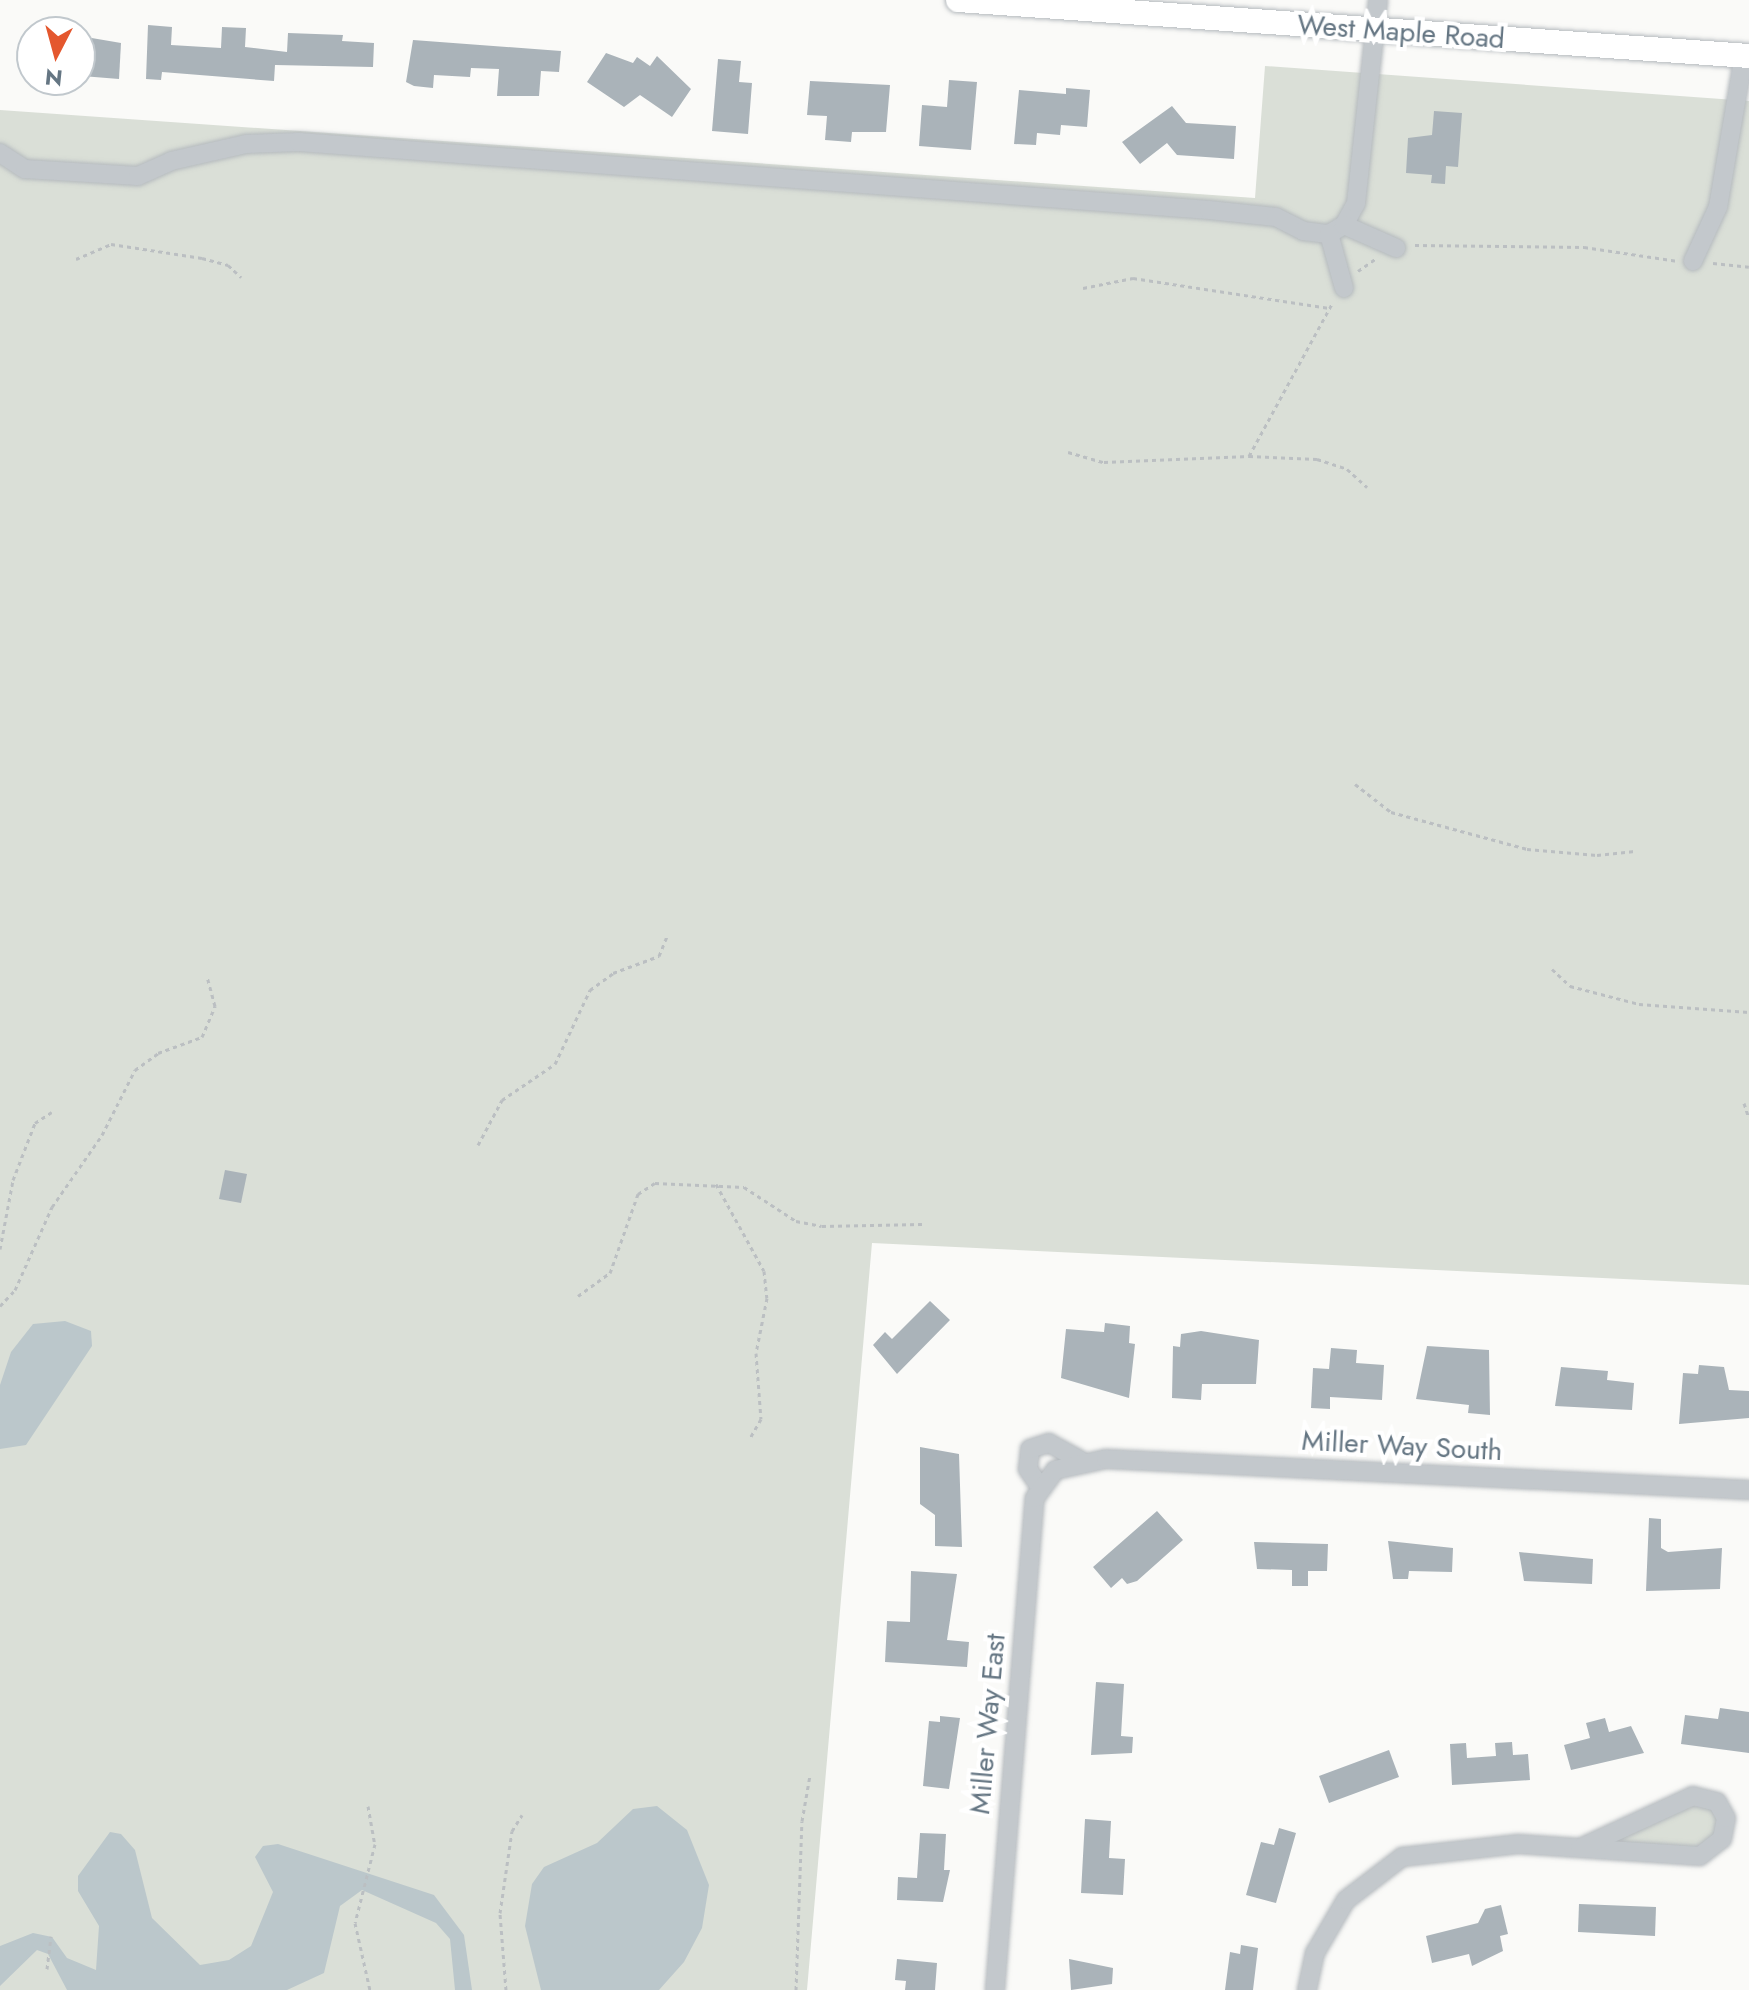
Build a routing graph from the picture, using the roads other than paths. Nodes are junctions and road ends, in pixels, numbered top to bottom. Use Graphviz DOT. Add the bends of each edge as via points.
graph roads {
  1 [pos="958,0"];
  2 [pos="1378,0"];
  3 [pos="1377,31"];
  4 [pos="1747,55"];
  5 [pos="0,153"];
  6 [pos="1336,230"];
  7 [pos="1396,248"];
  8 [pos="1693,261"];
  9 [pos="1344,288"];
  10 [pos="1080,1460"];
  11 [pos="1040,1487"];
  12 [pos="1749,1490"];
  13 [pos="1580,1848"];
  14 [pos="995,1990"];
  15 [pos="1307,1990"];
  1 -- 3 [label="main road, West Maple Road"];
  2 -- 3 [label="street"];
  3 -- 4 [label="main road, West Maple Road"];
  3 -- 6 [label="street" via="1356,203"];
  4 -- 8 [label="street" via="1718,207"];
  5 -- 6 [label="street" via="25,169 138,176 171,161 246,144 299,142 1209,210 1276,217 1303,231"];
  6 -- 7 [label="street"];
  6 -- 9 [label="street"];
  10 -- 11 [label="street, Miller Way South" via="1055,1470"];
  10 -- 11 [label="street" via="1049,1443 1030,1449 1028,1469"];
  10 -- 12 [label="street, Miller Way South"];
  11 -- 14 [label="street, Miller Way East"];
  13 -- 13 [label="street" via="1700,1856 1722,1839 1726,1818 1717,1802 1693,1796"];
  13 -- 15 [label="street" via="1497,1844 1402,1857 1346,1900 1315,1953"];
}
